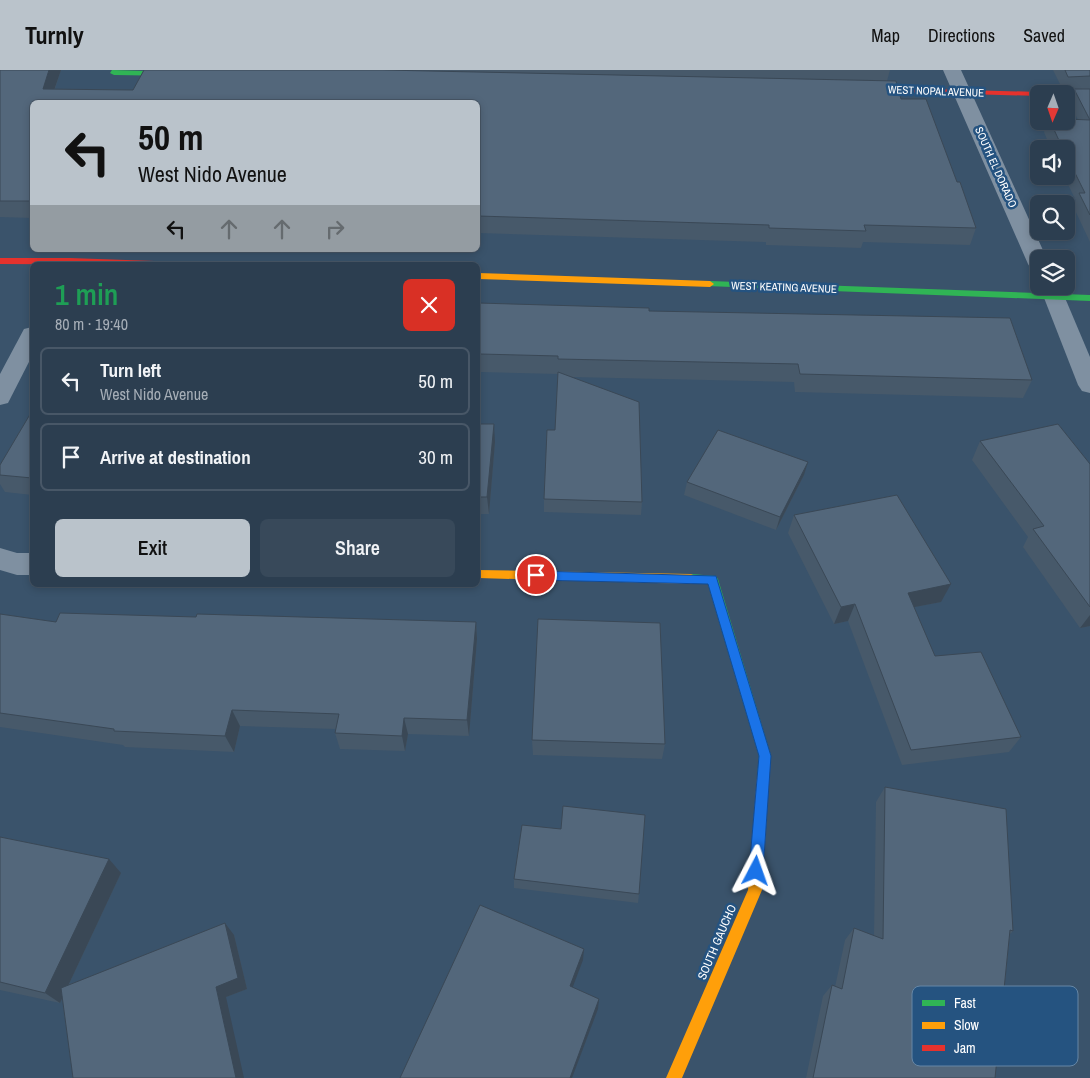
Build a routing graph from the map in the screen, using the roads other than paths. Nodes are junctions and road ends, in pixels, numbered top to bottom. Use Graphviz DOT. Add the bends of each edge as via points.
graph roads {
  1 [pos="952,70"];
  2 [pos="115,71"];
  3 [pos="193,74"];
  4 [pos="847,88"];
  5 [pos="961,91"];
  6 [pos="1030,94"];
  7 [pos="1075,95"];
  8 [pos="1090,96"];
  9 [pos="1033,250"];
  10 [pos="0,261"];
  11 [pos="34,262"];
  12 [pos="480,276"];
  13 [pos="1030,290"];
  14 [pos="1053,295"];
  15 [pos="1073,295"];
  16 [pos="1090,298"];
  17 [pos="30,338"];
  18 [pos="1090,385"];
  19 [pos="0,397"];
  20 [pos="0,559"];
  21 [pos="30,564"];
  22 [pos="480,574"];
  23 [pos="674,1078"];
  1 -- 5 [label="street, SOUTH EL DORADO"];
  2 -- 3 [label="street"];
  4 -- 5 [label="street, WEST NOPAL AVENUE"];
  5 -- 6 [label="street, WEST NOPAL AVENUE"];
  5 -- 9 [label="street, SOUTH EL DORADO"];
  7 -- 8 [label="street"];
  10 -- 11 [label="street"];
  12 -- 13 [label="street, WEST KEATING AVENUE"];
  14 -- 18 [label="street"];
  15 -- 16 [label="street, WEST KEATING AVENUE"];
  17 -- 19 [label="street"];
  20 -- 21 [label="street"];
  22 -- 23 [label="street, SOUTH GAUCHO" via="712,579 765,756 755,890"];
}
